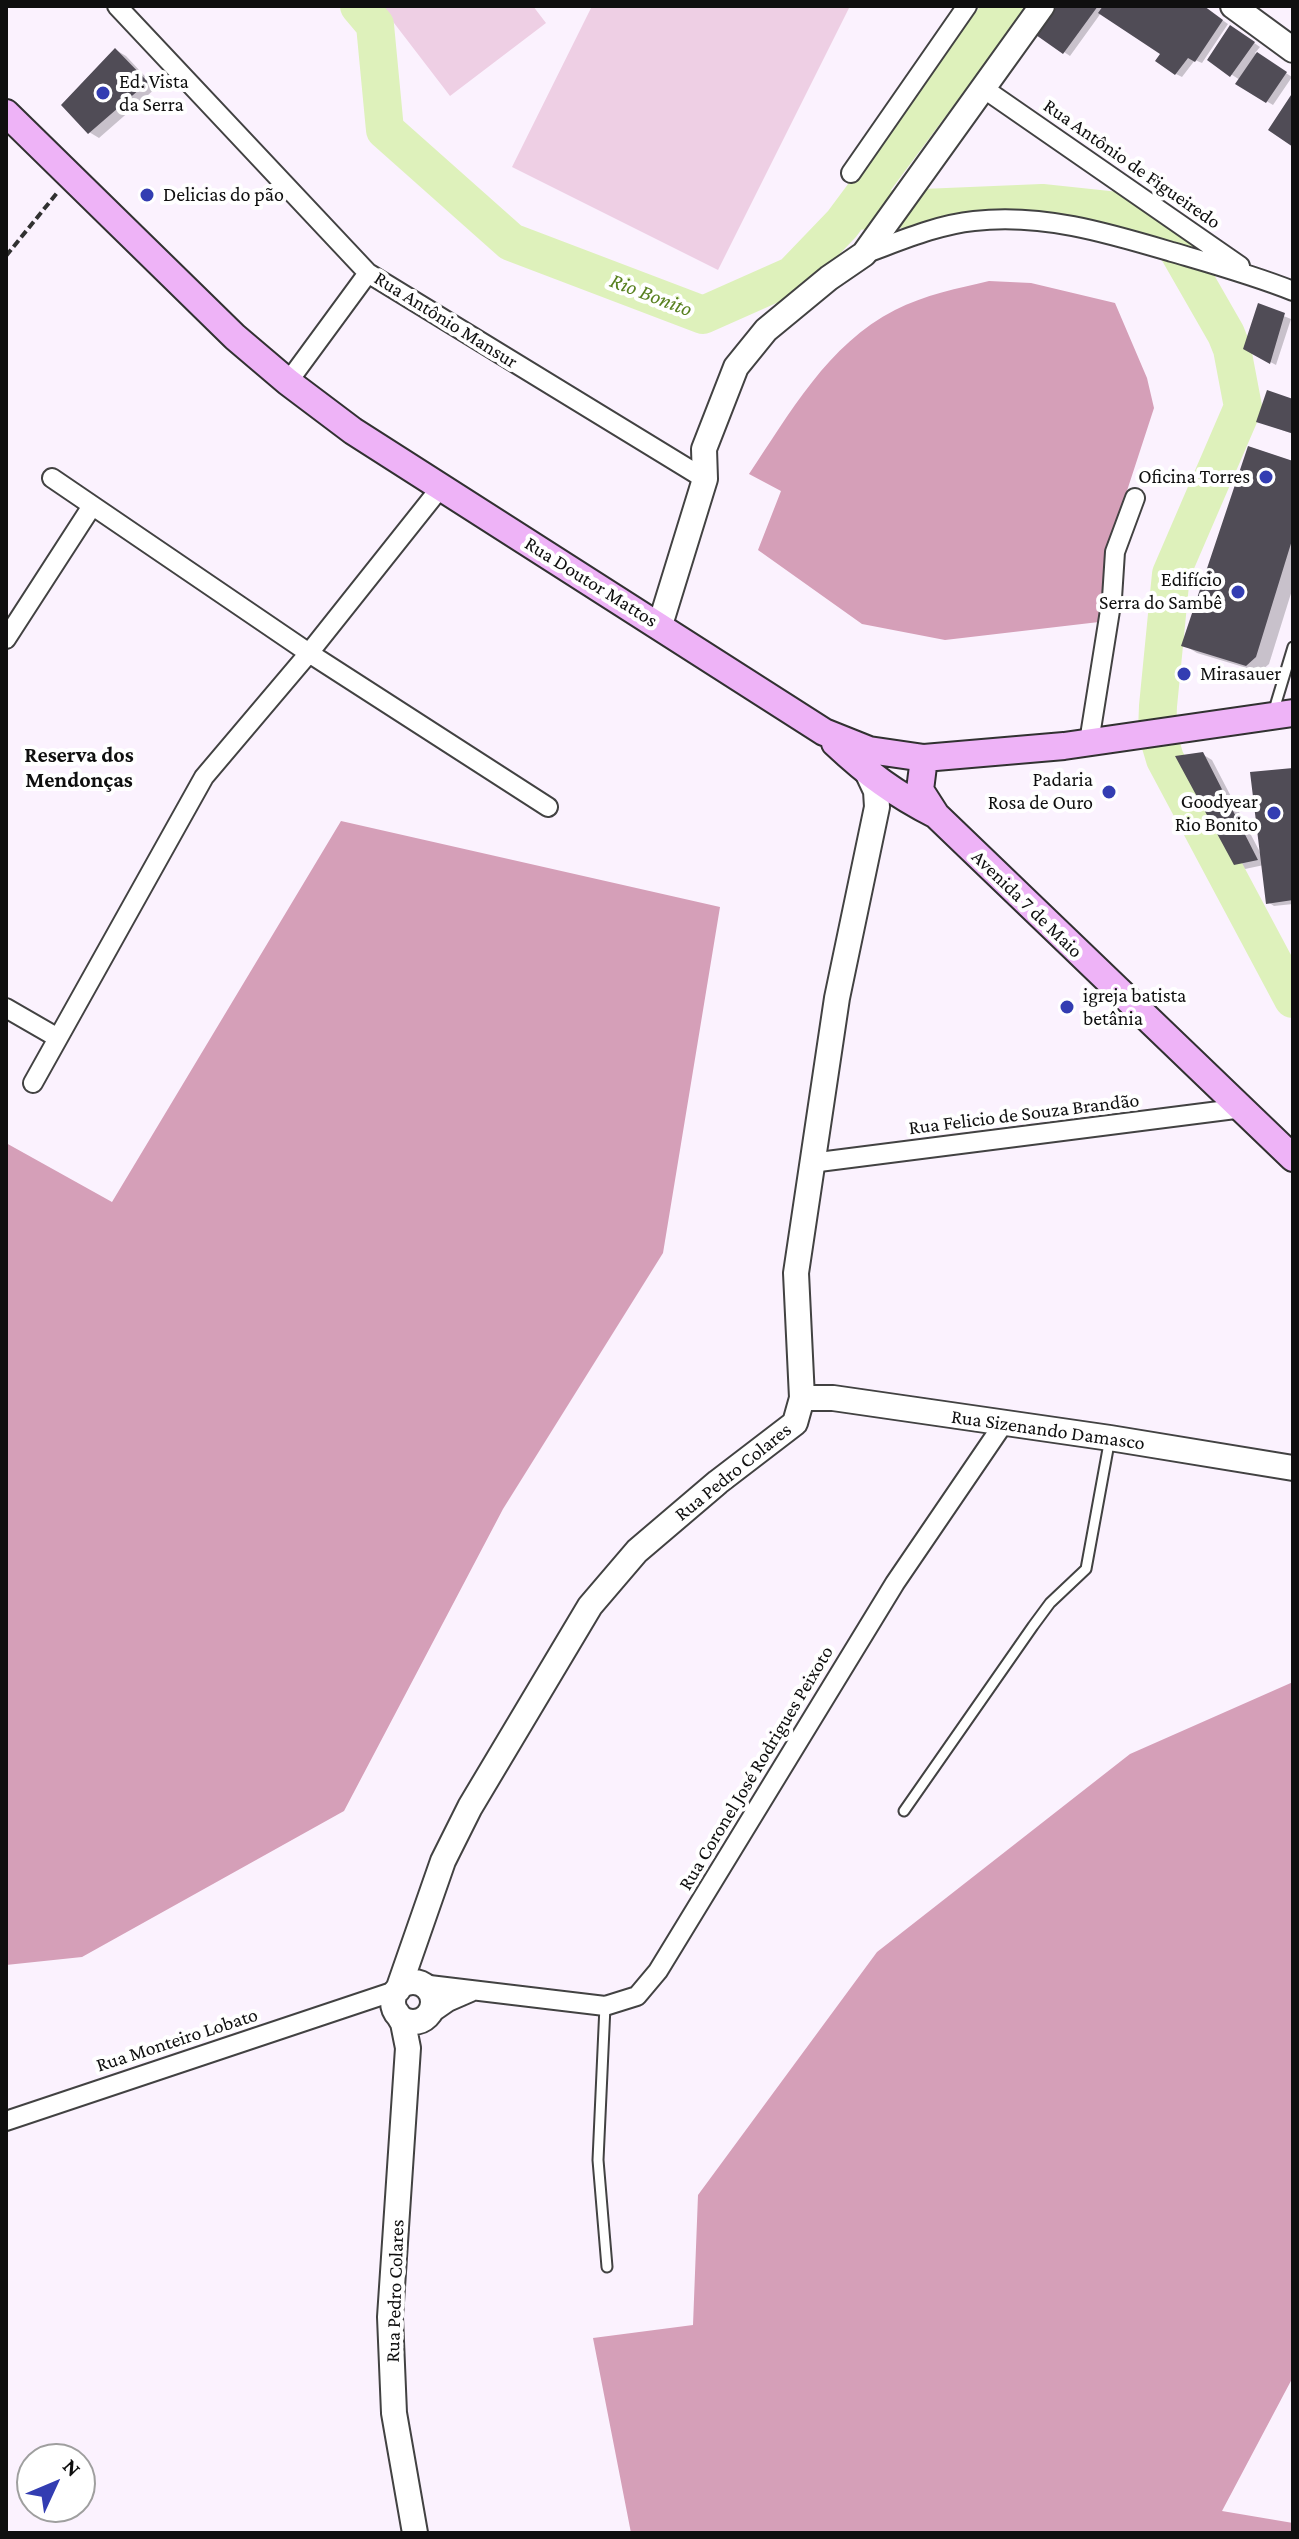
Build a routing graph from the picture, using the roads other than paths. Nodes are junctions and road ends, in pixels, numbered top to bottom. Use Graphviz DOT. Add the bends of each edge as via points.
graph roads {
  1 [pos="117,6"];
  2 [pos="967,6"];
  3 [pos="1042,6"];
  4 [pos="1233,6"];
  5 [pos="1293,50"];
  6 [pos="983,88"];
  7 [pos="6,113"];
  8 [pos="851,173"];
  9 [pos="864,254"];
  10 [pos="368,273"];
  11 [pos="1256,277"];
  12 [pos="1293,291"];
  13 [pos="288,382"];
  14 [pos="52,478"];
  15 [pos="705,479"];
  16 [pos="441,487"];
  17 [pos="1135,498"];
  18 [pos="92,506"];
  19 [pos="660,625"];
  20 [pos="6,639"];
  21 [pos="1293,647"];
  22 [pos="309,653"];
  23 [pos="1283,714"];
  24 [pos="824,732"];
  25 [pos="1089,742"];
  26 [pos="924,758"];
  27 [pos="868,774"];
  28 [pos="548,807"];
  29 [pos="936,815"];
  30 [pos="6,1008"];
  31 [pos="58,1038"];
  32 [pos="33,1083"];
  33 [pos="1243,1108"];
  34 [pos="1293,1158"];
  35 [pos="811,1163"];
  36 [pos="802,1398"];
  37 [pos="1004,1423"];
  38 [pos="1110,1438"];
  39 [pos="1293,1468"];
  40 [pos="904,1811"];
  41 [pos="473,1991"];
  42 [pos="405,1996"];
  43 [pos="605,2006"];
  44 [pos="425,2018"];
  45 [pos="408,2048"];
  46 [pos="6,2121"];
  47 [pos="607,2267"];
  48 [pos="415,2533"];
  1 -- 10 [label="street, Rua Antônio Mansur"];
  2 -- 8 [label="street"];
  3 -- 6 [label="street"];
  4 -- 5 [label="street"];
  6 -- 9 [label="street"];
  6 -- 11 [label="street, Rua Antônio de Figueiredo"];
  7 -- 13 [label="main road, Rua Doutor Mattos" via="235,337"];
  9 -- 11 [label="street" via="929,230 975,221 1027,220 1096,230"];
  9 -- 15 [label="street" via="766,330 736,367 704,449"];
  10 -- 13 [label="street"];
  10 -- 15 [label="street, Rua Antônio Mansur"];
  11 -- 12 [label="street"];
  13 -- 16 [label="main road, Rua Doutor Mattos"];
  14 -- 18 [label="street"];
  15 -- 19 [label="street"];
  16 -- 19 [label="main road, Rua Doutor Mattos"];
  16 -- 22 [label="street"];
  17 -- 25 [label="street" via="1115,552"];
  18 -- 20 [label="street"];
  18 -- 22 [label="street"];
  19 -- 24 [label="main road, Rua Doutor Mattos"];
  21 -- 23 [label="lane"];
  22 -- 28 [label="street"];
  22 -- 31 [label="street" via="204,777"];
  23 -- 25 [label="main road, Rua Doutor Mattos"];
  24 -- 26 [label="main road, Rua Doutor Mattos" via="869,750"];
  24 -- 27 [label="main road, Avenida 7 de Maio"];
  25 -- 26 [label="main road, Rua Doutor Mattos"];
  26 -- 29 [label="main road, Avenida 7 de Maio" via="920,790"];
  27 -- 29 [label="main road, Avenida 7 de Maio"];
  27 -- 35 [label="street, Rua Pedro Colares" via="877,807 837,998"];
  29 -- 33 [label="main road, Avenida 7 de Maio"];
  30 -- 31 [label="street"];
  31 -- 32 [label="street"];
  33 -- 34 [label="main road, Avenida 7 de Maio"];
  33 -- 35 [label="street, Rua Felicio de Souza Brandão"];
  35 -- 36 [label="street, Rua Pedro Colares" via="796,1273"];
  36 -- 37 [label="street, Rua Sizenando Damasco"];
  36 -- 42 [label="street, Rua Pedro Colares" via="790,1428 637,1551 590,1606 443,1861 409,1959 412,1974"];
  37 -- 38 [label="street, Rua Sizenando Damasco"];
  37 -- 43 [label="street, Rua Coronel José Rodrigues Peixoto" via="895,1583 658,1971 637,1996"];
  38 -- 39 [label="street, Rua Sizenando Damasco"];
  38 -- 40 [label="lane" via="1086,1569 1050,1603"];
  41 -- 42 [label="street, Rua Coronel José Rodrigues Peixoto"];
  41 -- 43 [label="street, Rua Coronel José Rodrigues Peixoto"];
  41 -- 44 [label="street"];
  42 -- 44 [label="street" via="406,2021"];
  42 -- 44 [label="street" via="427,1988 433,2007"];
  42 -- 45 [label="street, Rua Pedro Colares"];
  42 -- 46 [label="street, Rua Monteiro Lobato" via="363,2002"];
  43 -- 47 [label="lane" via="598,2160"];
  44 -- 45 [label="street, Rua Pedro Colares"];
  45 -- 48 [label="street, Rua Pedro Colares" via="390,2317 394,2413"];
}
